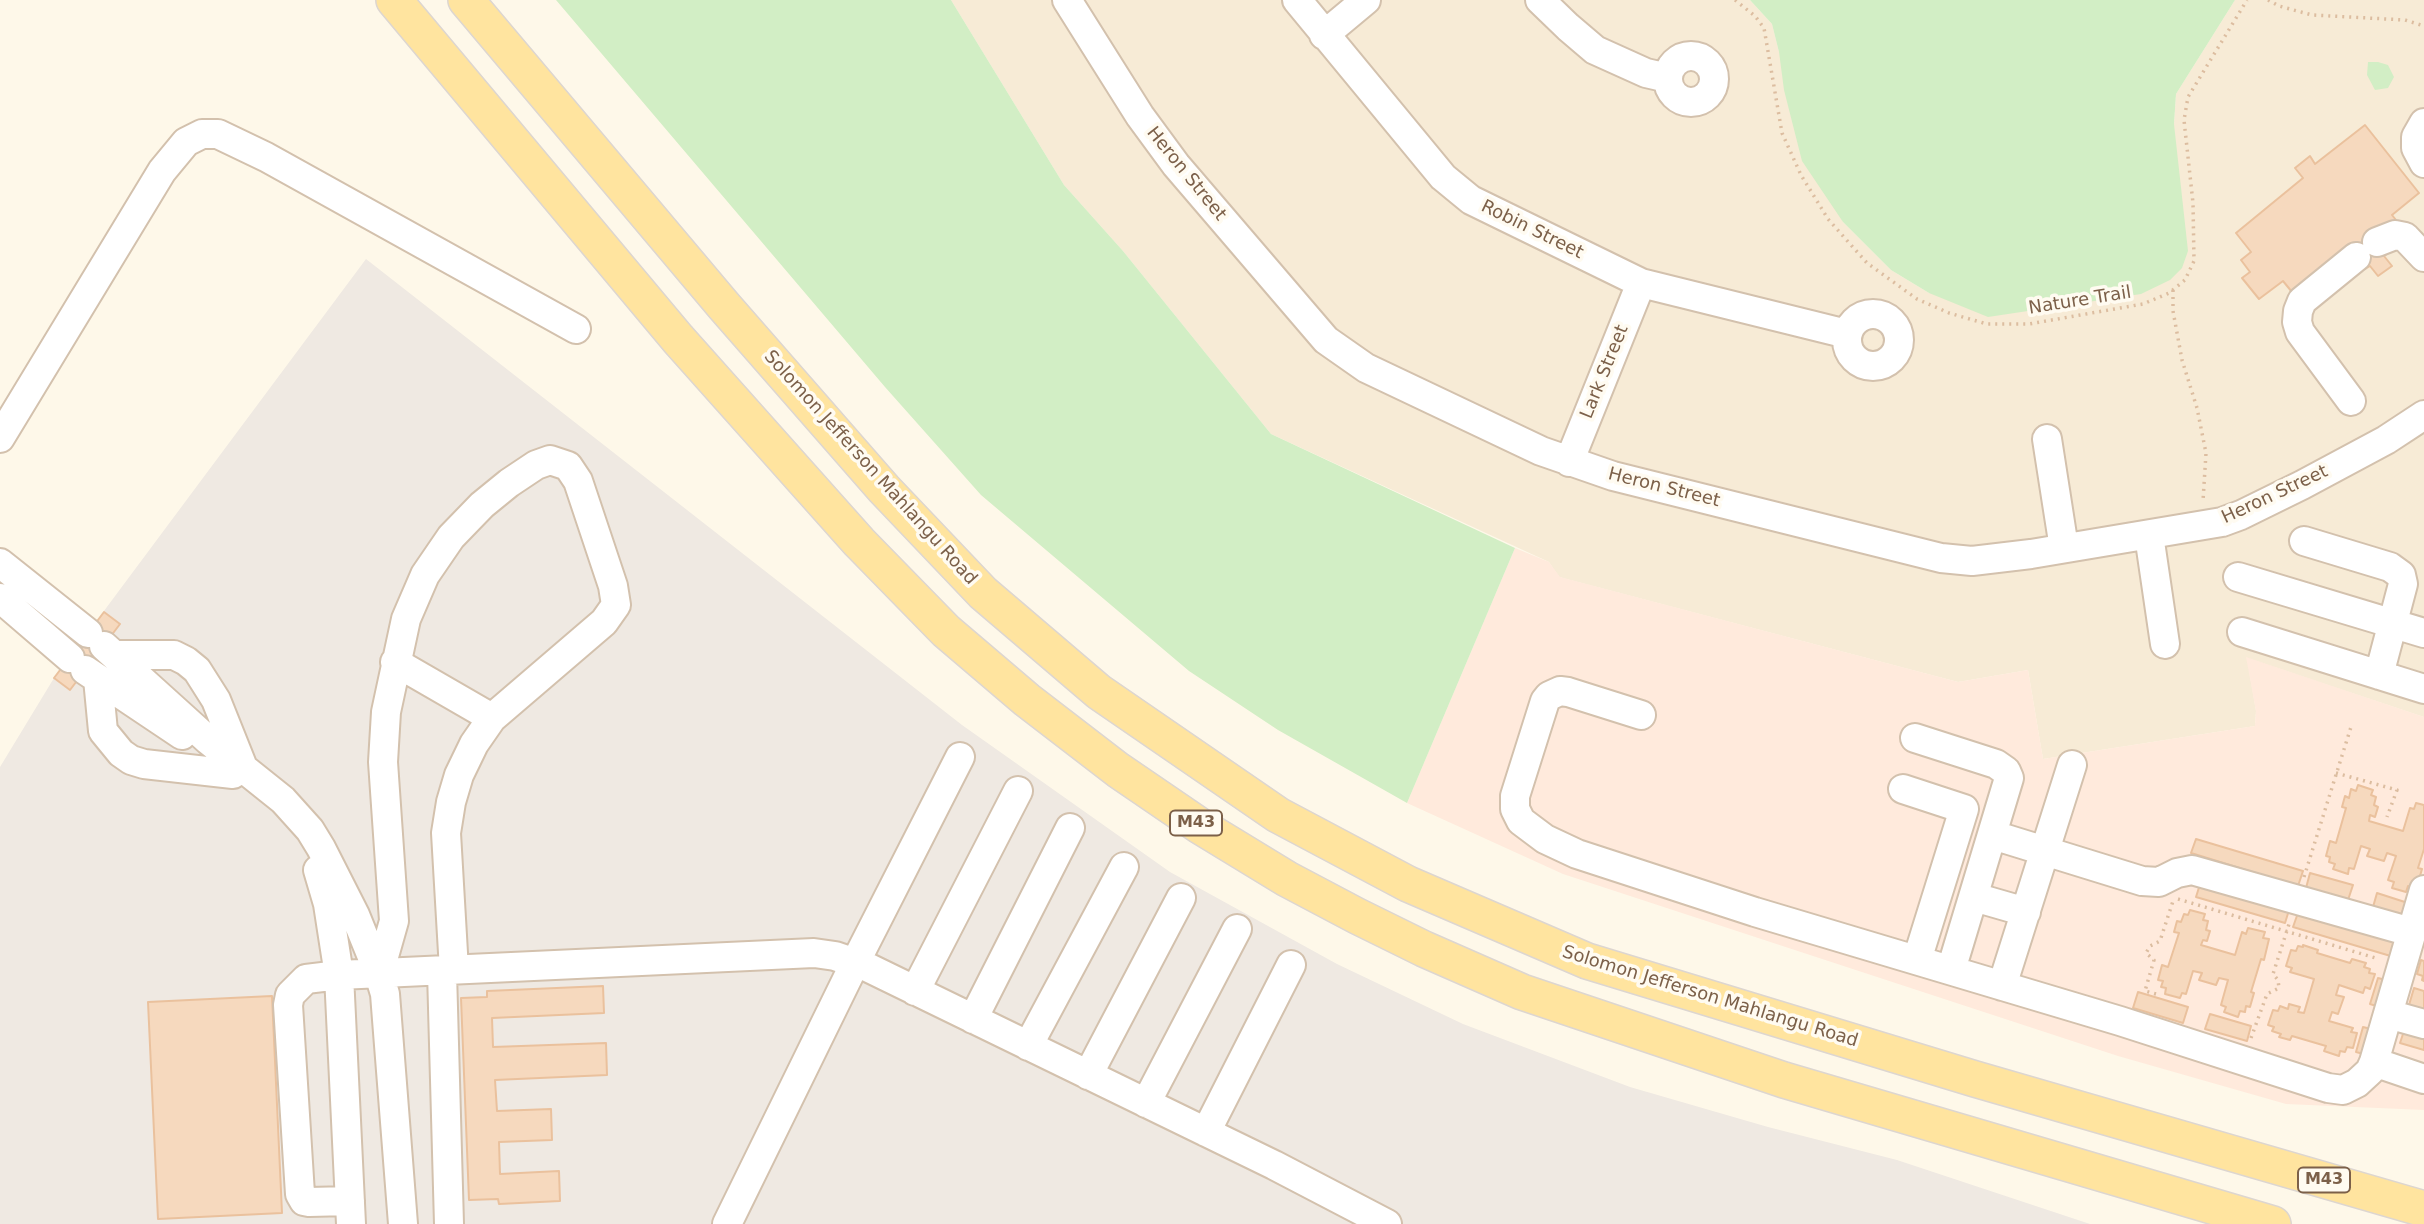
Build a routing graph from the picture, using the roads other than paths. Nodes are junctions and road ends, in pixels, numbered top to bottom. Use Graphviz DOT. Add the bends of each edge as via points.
graph roads {
  1 [pos="394,0"];
  2 [pos="466,0"];
  3 [pos="1067,0"];
  4 [pos="1297,0"];
  5 [pos="1366,0"];
  6 [pos="1540,0"];
  7 [pos="1324,35"];
  8 [pos="1668,78"];
  9 [pos="2424,123"];
  10 [pos="2424,163"];
  11 [pos="2424,257"];
  12 [pos="1641,283"];
  13 [pos="576,329"];
  14 [pos="1847,334"];
  15 [pos="2351,401"];
  16 [pos="2424,415"];
  17 [pos="0,438"];
  18 [pos="2047,439"];
  19 [pos="1569,462"];
  20 [pos="2149,535"];
  21 [pos="2304,541"];
  22 [pos="2064,548"];
  23 [pos="0,562"];
  24 [pos="2238,576"];
  25 [pos="0,598"];
  26 [pos="2393,624"];
  27 [pos="2242,632"];
  28 [pos="2424,633"];
  29 [pos="2165,644"];
  30 [pos="102,645"];
  31 [pos="395,662"];
  32 [pos="84,669"];
  33 [pos="2379,675"];
  34 [pos="2424,689"];
  35 [pos="1642,715"];
  36 [pos="492,718"];
  37 [pos="1915,738"];
  38 [pos="960,757"];
  39 [pos="2072,765"];
  40 [pos="238,770"];
  41 [pos="1903,789"];
  42 [pos="1018,791"];
  43 [pos="1964,809"];
  44 [pos="1995,827"];
  45 [pos="1070,828"];
  46 [pos="2045,851"];
  47 [pos="1124,867"];
  48 [pos="2424,890"];
  49 [pos="1974,897"];
  50 [pos="1181,898"];
  51 [pos="2026,912"];
  52 [pos="1237,929"];
  53 [pos="2411,932"];
  54 [pos="1917,960"];
  55 [pos="855,963"];
  56 [pos="1291,965"];
  57 [pos="448,971"];
  58 [pos="1951,971"];
  59 [pos="379,974"];
  60 [pos="339,975"];
  61 [pos="2002,986"];
  62 [pos="915,991"];
  63 [pos="2388,1014"];
  64 [pos="973,1019"];
  65 [pos="2424,1024"];
  66 [pos="1028,1045"];
  67 [pos="2374,1062"];
  68 [pos="1088,1075"];
  69 [pos="2424,1079"];
  70 [pos="1146,1103"];
  71 [pos="1206,1132"];
  72 [pos="2424,1185"];
  73 [pos="2352,1188"];
  74 [pos="2424,1209"];
  75 [pos="350,1212"];
  76 [pos="403,1224"];
  77 [pos="449,1224"];
  78 [pos="727,1224"];
  79 [pos="1387,1224"];
  80 [pos="2273,1224"];
  1 -- 80 [label="main road, M43" via="678,339 859,542 946,631 1047,716 1200,826 1357,916 1522,992 1784,1080"];
  2 -- 73 [label="main road, Solomon Jefferson Mahlangu Road / M43" via="822,418 983,593 1099,692 1278,815 1408,884 1587,961"];
  3 -- 19 [label="street, Heron Street" via="1140,116 1177,165 1326,340 1366,368"];
  4 -- 7 [label="street, Robin Street"];
  5 -- 7 [label="street"];
  6 -- 8 [label="street" via="1595,50 1646,74"];
  7 -- 12 [label="street, Robin Street" via="1456,189"];
  9 -- 10 [label="street" via="2416,148"];
  11 -- 15 [label="street" via="2405,237 2395,235 2367,249 2302,301 2297,322 2300,332"];
  12 -- 14 [label="street, Robin Street"];
  12 -- 19 [label="street, Lark Street"];
  13 -- 17 [label="street" via="267,158 218,134 202,134 186,142 162,170"];
  16 -- 20 [label="street, Heron Street" via="2386,440 2241,515 2207,526"];
  18 -- 22 [label="street"];
  19 -- 22 [label="street, Heron Street" via="1959,561"];
  20 -- 22 [label="street, Heron Street"];
  20 -- 29 [label="street"];
  21 -- 26 [label="street" via="2390,567 2401,575"];
  23 -- 30 [label="street"];
  24 -- 26 [label="street"];
  25 -- 32 [label="street"];
  26 -- 28 [label="street"];
  26 -- 33 [label="street"];
  27 -- 33 [label="street"];
  30 -- 40 [label="street"];
  30 -- 40 [label="street" via="174,656 197,670 216,700"];
  31 -- 36 [label="street"];
  31 -- 36 [label="street" via="406,619 425,575 451,537 482,505 536,465 550,460 568,466 578,481 616,605 604,622"];
  31 -- 59 [label="street" via="383,762 394,921"];
  32 -- 40 [label="street"];
  32 -- 40 [label="street" via="103,731 131,760"];
  33 -- 34 [label="street"];
  35 -- 54 [label="street" via="1568,692 1549,695 1515,796 1521,821 1577,854"];
  36 -- 57 [label="street" via="459,775 447,823"];
  37 -- 44 [label="street" via="2006,771 2009,778"];
  38 -- 55 [label="street"];
  39 -- 46 [label="street"];
  40 -- 59 [label="street" via="283,800 310,830 355,915"];
  40 -- 60 [label="street" via="306,844 322,879"];
  41 -- 43 [label="street"];
  42 -- 62 [label="street"];
  43 -- 44 [label="street"];
  43 -- 54 [label="street"];
  44 -- 46 [label="street"];
  44 -- 49 [label="street"];
  45 -- 64 [label="street"];
  46 -- 51 [label="street"];
  46 -- 53 [label="street" via="2148,882 2192,870"];
  47 -- 66 [label="street"];
  48 -- 53 [label="street"];
  49 -- 51 [label="street"];
  49 -- 58 [label="street"];
  50 -- 68 [label="street"];
  51 -- 61 [label="street"];
  52 -- 70 [label="street"];
  53 -- 63 [label="street"];
  54 -- 58 [label="street"];
  55 -- 57 [label="street" via="814,953"];
  55 -- 62 [label="street"];
  55 -- 78 [label="street"];
  56 -- 71 [label="street"];
  57 -- 59 [label="street"];
  57 -- 77 [label="street"];
  58 -- 61 [label="street"];
  59 -- 60 [label="street"];
  59 -- 76 [label="street" via="388,1020"];
  60 -- 75 [label="street"];
  60 -- 75 [label="street" via="306,979 290,995 288,1005 300,1194 304,1201"];
  61 -- 67 [label="street" via="2337,1090 2357,1083"];
  62 -- 64 [label="street"];
  63 -- 65 [label="street"];
  63 -- 67 [label="street"];
  64 -- 66 [label="street"];
  66 -- 68 [label="street"];
  67 -- 69 [label="street"];
  68 -- 70 [label="street"];
  70 -- 71 [label="street"];
  71 -- 79 [label="street"];
  72 -- 73 [label="main road"];
  73 -- 74 [label="main road, Solomon Jefferson Mahlangu Road / M43"];
}
